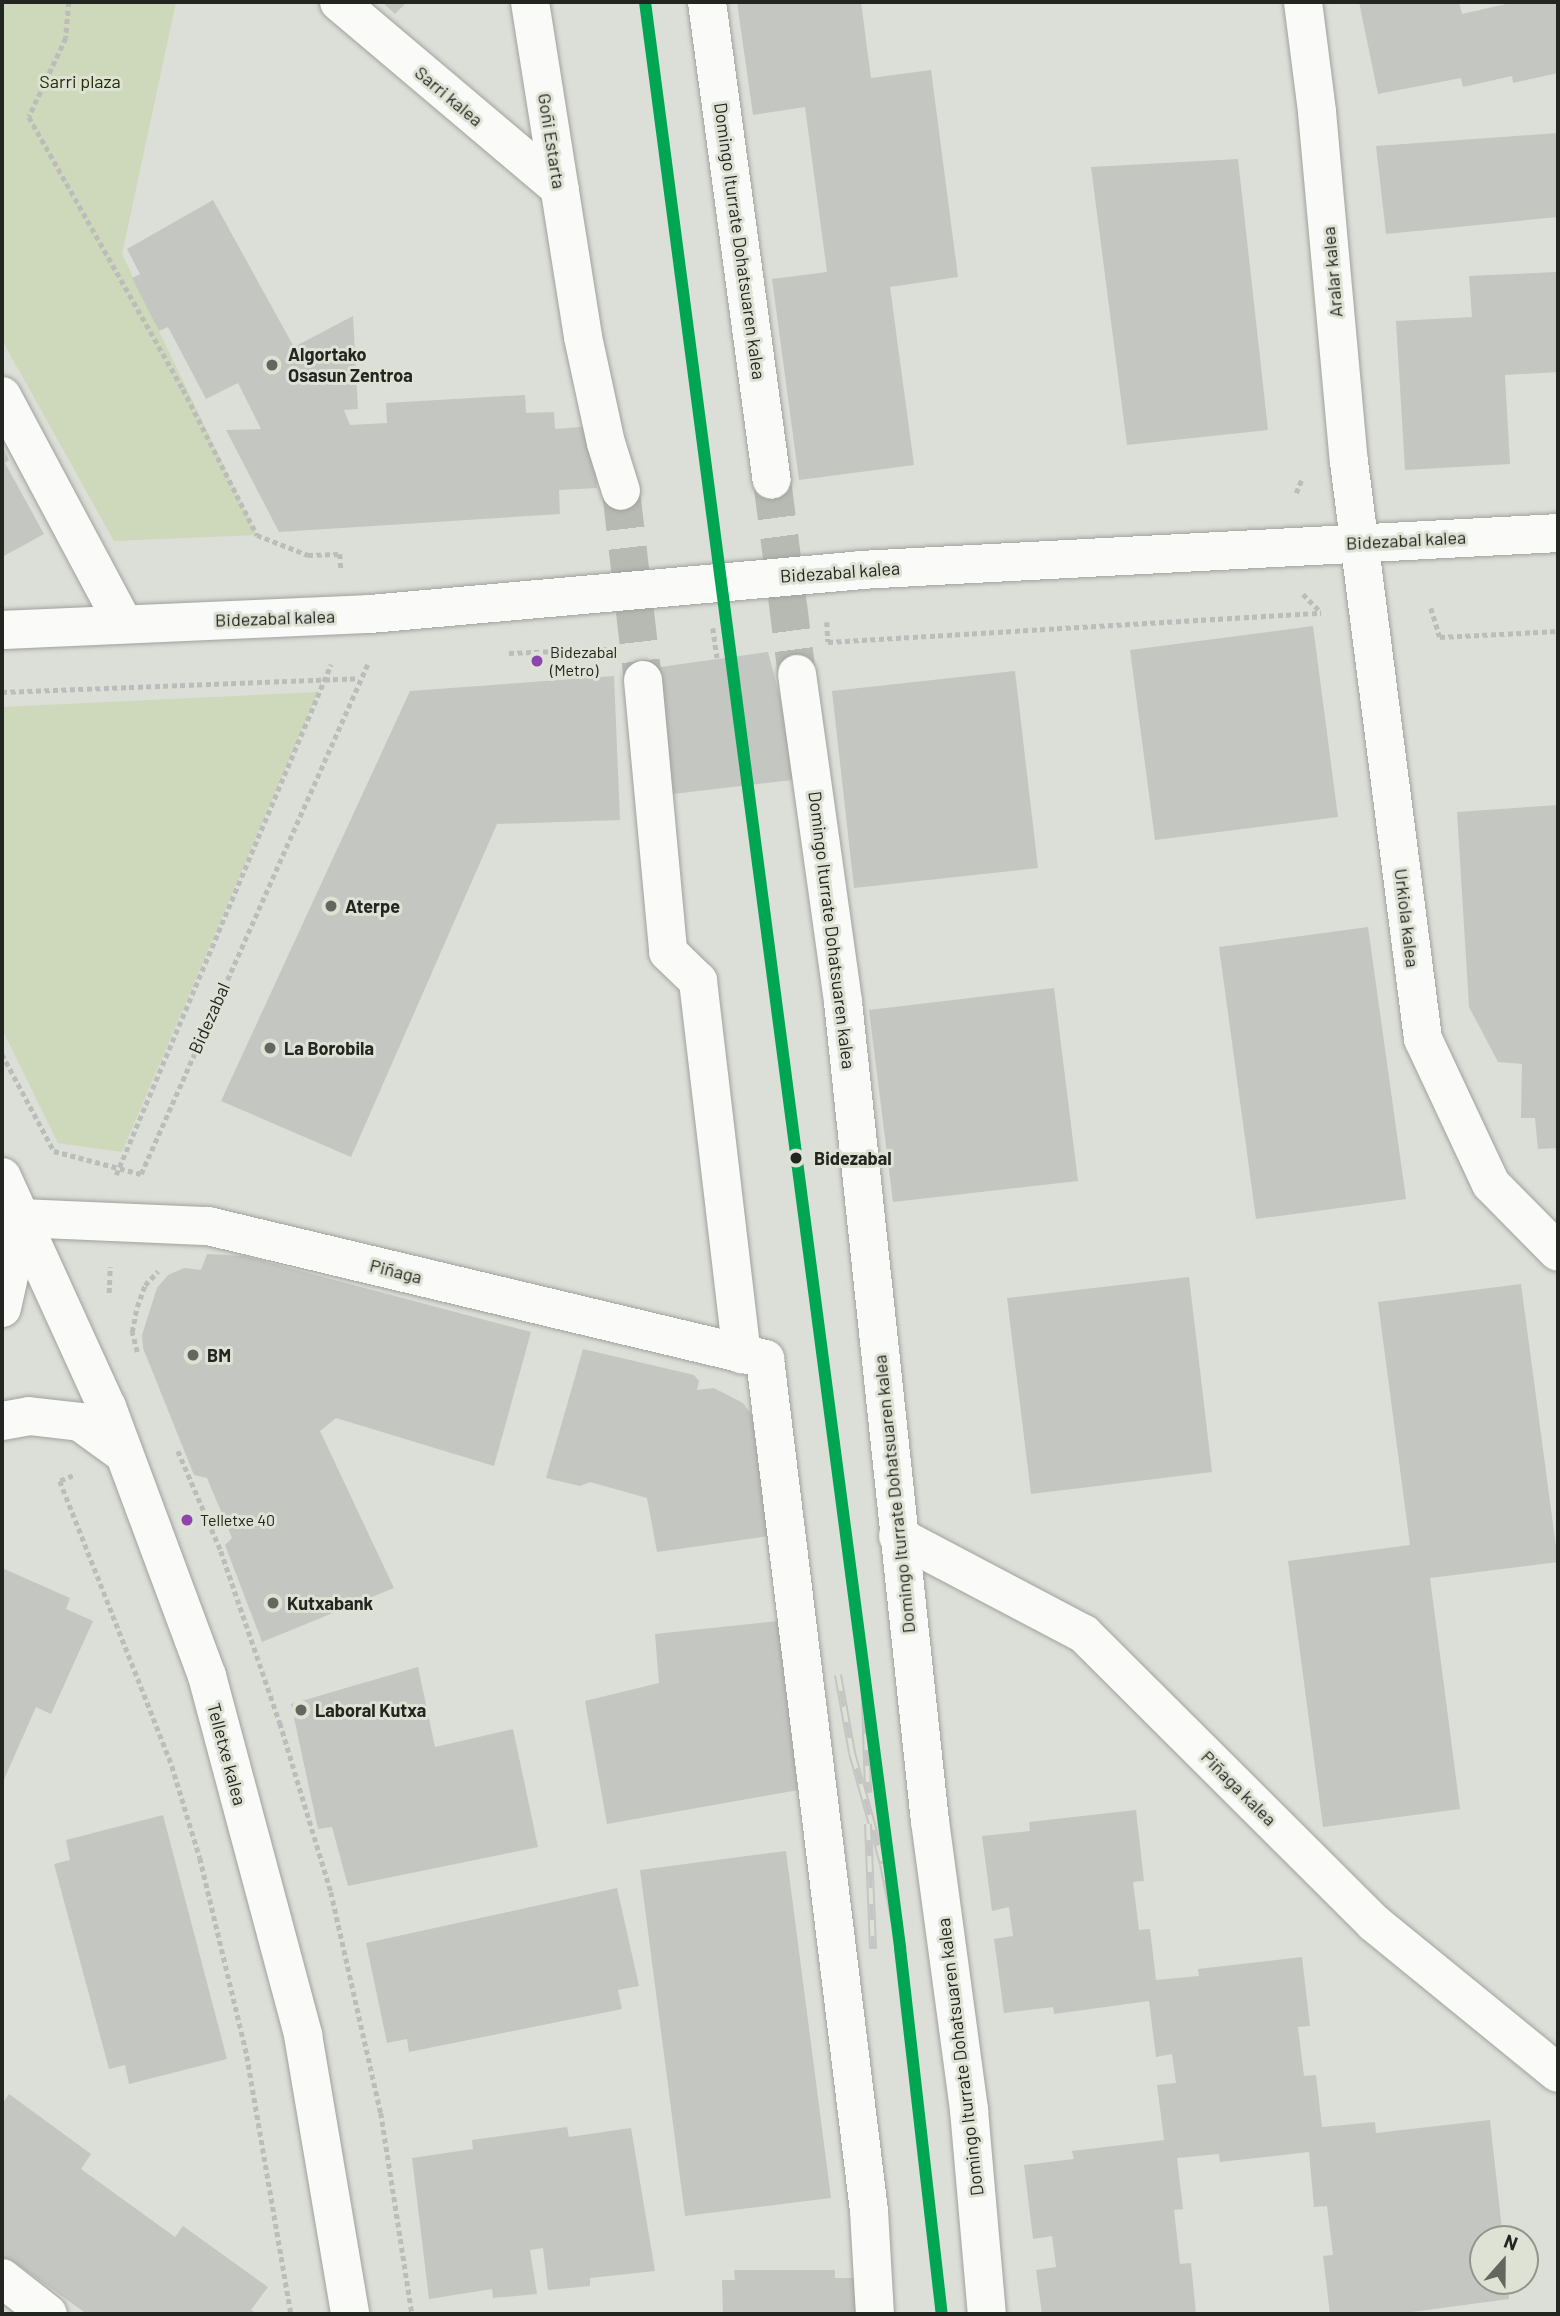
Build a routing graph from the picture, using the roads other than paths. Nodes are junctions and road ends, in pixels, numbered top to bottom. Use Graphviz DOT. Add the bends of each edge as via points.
graph roads {
  1 [pos="339,2"];
  2 [pos="530,2"];
  3 [pos="707,2"];
  4 [pos="1303,2"];
  5 [pos="560,189"];
  6 [pos="2,396"];
  7 [pos="772,480"];
  8 [pos="621,491"];
  9 [pos="1558,533"];
  10 [pos="1359,542"];
  11 [pos="122,623"];
  12 [pos="2,630"];
  13 [pos="797,674"];
  14 [pos="643,680"];
  15 [pos="2,1177"];
  16 [pos="22,1218"];
  17 [pos="1558,1252"];
  18 [pos="2,1308"];
  19 [pos="754,1357"];
  20 [pos="2,1421"];
  21 [pos="124,1454"];
  22 [pos="898,1536"];
  23 [pos="1558,2073"];
  24 [pos="2,2278"];
  25 [pos="48,2314"];
  26 [pos="350,2314"];
  27 [pos="875,2314"];
  28 [pos="987,2314"];
  1 -- 5 [label="street, Sarri kalea"];
  2 -- 5 [label="street, Goñi Estarta"];
  3 -- 7 [label="street, Domingo Iturrate Dohatsuaren kalea"];
  4 -- 10 [label="street, Aralar kalea"];
  5 -- 8 [label="street, Goñi Estarta" via="606,443"];
  6 -- 11 [label="street"];
  9 -- 10 [label="street, Bidezabal kalea"];
  10 -- 11 [label="street, Bidezabal kalea" via="860,570 370,614"];
  10 -- 17 [label="street, Urkiola kalea" via="1423,1039 1491,1184"];
  11 -- 12 [label="street"];
  13 -- 22 [label="street, Domingo Iturrate Dohatsuaren kalea" via="843,1002"];
  14 -- 19 [label="street" via="668,952 698,981"];
  15 -- 16 [label="street, Telletxe kalea"];
  16 -- 18 [label="street"];
  16 -- 19 [label="street, Piñaga" via="208,1226"];
  16 -- 21 [label="street, Telletxe kalea"];
  19 -- 27 [label="street" via="868,2197"];
  20 -- 21 [label="street" via="29,1416 80,1422"];
  21 -- 26 [label="street, Telletxe kalea" via="207,1676 303,2035"];
  22 -- 23 [label="street, Piñaga kalea" via="1084,1634 1374,1923"];
  22 -- 28 [label="street, Domingo Iturrate Dohatsuaren kalea" via="969,2110"];
  24 -- 25 [label="street"];
}
